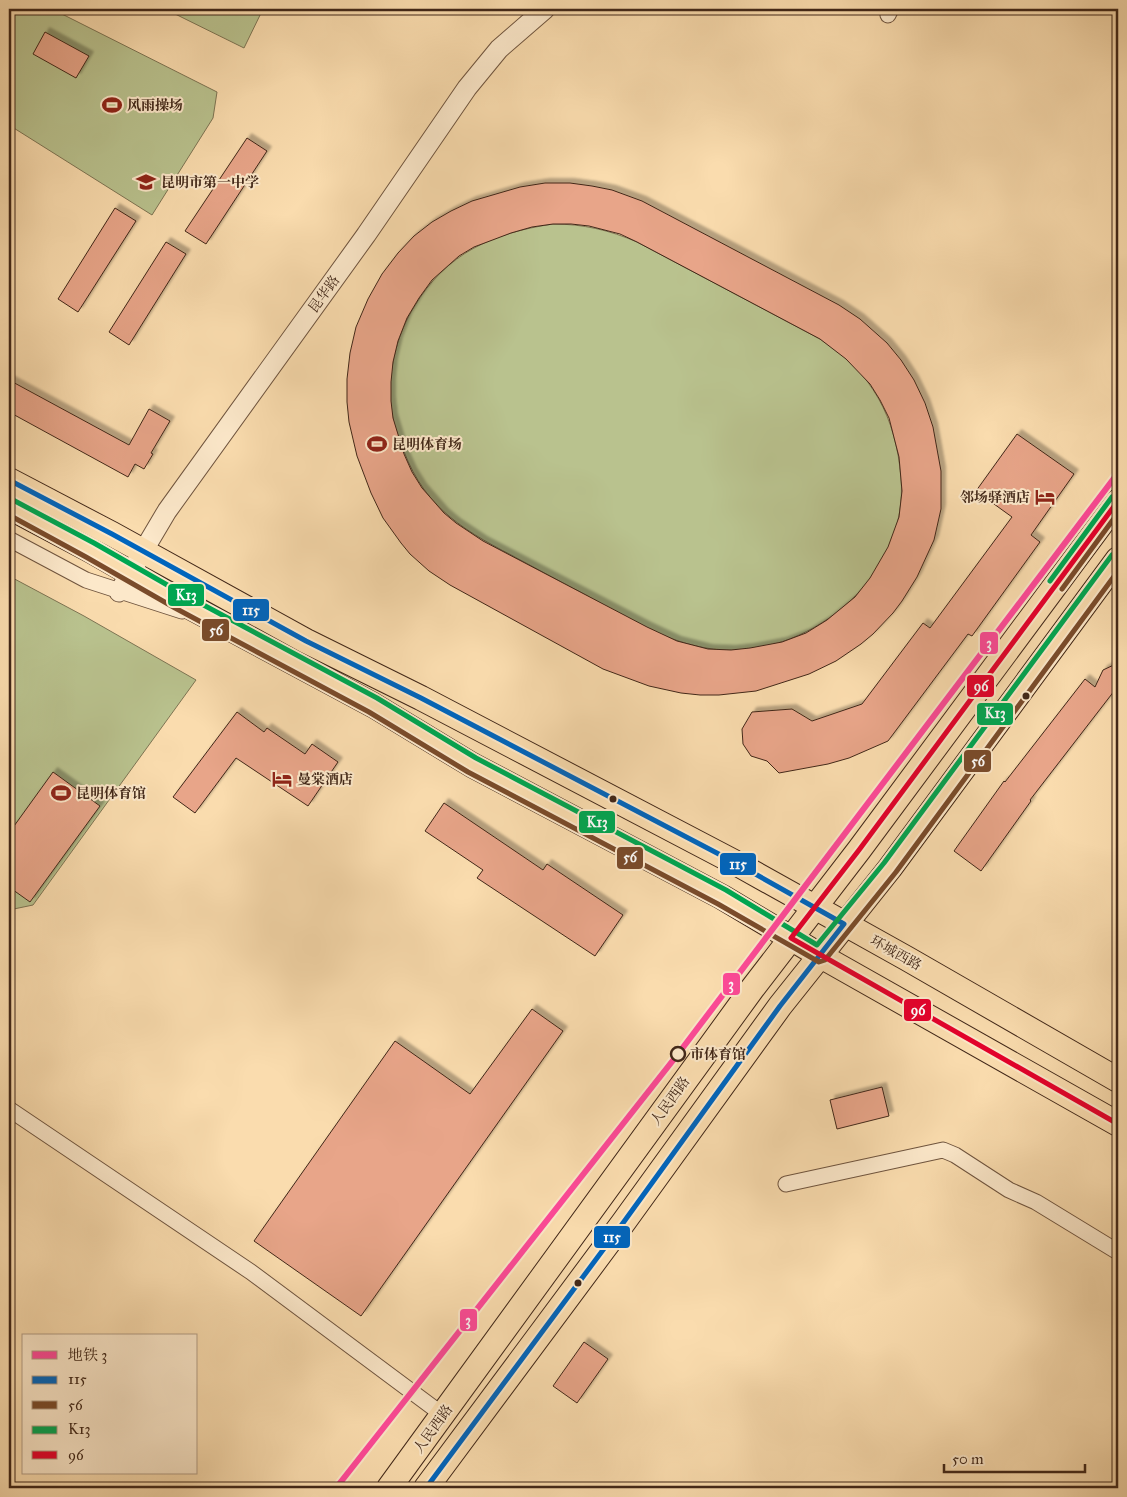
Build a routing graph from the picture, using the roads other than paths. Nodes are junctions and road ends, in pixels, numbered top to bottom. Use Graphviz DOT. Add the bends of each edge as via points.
graph roads {
  1 [pos="545,9"];
  2 [pos="9,480"];
  3 [pos="1118,501"];
  4 [pos="9,507"];
  5 [pos="9,539"];
  6 [pos="143,552"];
  7 [pos="1118,558"];
  8 [pos="125,582"];
  9 [pos="814,907"];
  10 [pos="844,924"];
  11 [pos="790,938"];
  12 [pos="819,955"];
  13 [pos="1118,1080"];
  14 [pos="9,1108"];
  15 [pos="1118,1124"];
  16 [pos="786,1184"];
  17 [pos="1118,1252"];
  18 [pos="444,1414"];
  19 [pos="389,1488"];
  20 [pos="426,1488"];
  1 -- 6 [label="street, 昆华路" via="499,49 467,88 366,235 167,511"];
  2 -- 6 [label="main road, 环城西路"];
  3 -- 9 [label="main road, 人民西路"];
  4 -- 8 [label="main road" via="90,550"];
  5 -- 8 [label="street" via="86,580"];
  6 -- 8 [label="street, 昆华路"];
  6 -- 9 [label="main road, 环城西路"];
  7 -- 10 [label="main road" via="890,868"];
  8 -- 11 [label="main road" via="218,621 373,705 472,765 722,897"];
  9 -- 10 [label="main road, 环城西路"];
  9 -- 11 [label="main road, 人民西路"];
  10 -- 12 [label="main road"];
  10 -- 13 [label="main road, 环城西路"];
  11 -- 12 [label="main road"];
  11 -- 18 [label="main road, 人民西路"];
  12 -- 15 [label="main road"];
  12 -- 20 [label="main road"];
  14 -- 18 [label="street" via="251,1272"];
  16 -- 17 [label="street" via="942,1150"];
  18 -- 19 [label="main road, 人民西路"];
}
